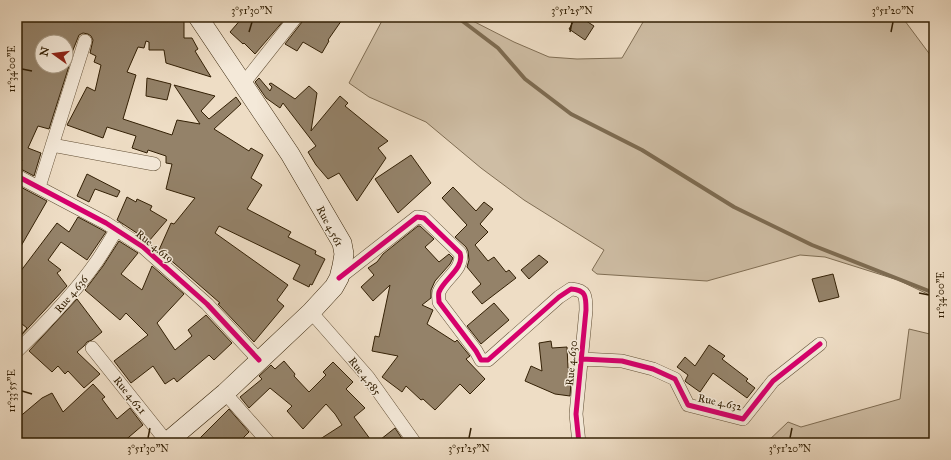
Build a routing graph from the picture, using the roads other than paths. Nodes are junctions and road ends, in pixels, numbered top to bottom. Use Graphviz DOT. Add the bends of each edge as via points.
graph roads {
  1 [pos="198,17"];
  2 [pos="296,17"];
  3 [pos="85,41"];
  4 [pos="242,84"];
  5 [pos="52,145"];
  6 [pos="154,164"];
  7 [pos="17,176"];
  8 [pos="39,187"];
  9 [pos="117,229"];
  10 [pos="339,278"];
  11 [pos="311,312"];
  12 [pos="820,344"];
  13 [pos="92,348"];
  14 [pos="17,351"];
  15 [pos="582,359"];
  16 [pos="259,360"];
  17 [pos="226,393"];
  18 [pos="166,442"];
  19 [pos="269,443"];
  20 [pos="415,443"];
  21 [pos="579,443"];
  1 -- 4 [label="main road, Rue 4.561"];
  2 -- 4 [label="street"];
  3 -- 5 [label="street"];
  4 -- 10 [label="main road, Rue 4.561" via="290,154 342,244 344,254"];
  5 -- 6 [label="street"];
  5 -- 8 [label="street"];
  7 -- 8 [label="street, Rue 4.619"];
  8 -- 9 [label="street, Rue 4.619"];
  9 -- 14 [label="street, Rue 4.636" via="97,261 71,294"];
  9 -- 16 [label="street, Rue 4.619" via="143,247 208,304"];
  10 -- 11 [label="main road, Rue 4.561"];
  10 -- 15 [label="street, Rue 4.630" via="417,217 424,218 460,253 460,263 439,292 439,302 481,360 488,360 571,289 583,292 586,298"];
  11 -- 16 [label="main road, Rue 4.561"];
  11 -- 20 [label="street, Rue 4.585" via="368,377"];
  12 -- 15 [label="street, Rue 4.632" via="773,381 743,419 688,405 675,379 652,369 622,361"];
  13 -- 18 [label="street, Rue 4.621"];
  15 -- 21 [label="street, Rue 4.630" via="576,414"];
  16 -- 17 [label="main road, Rue 4.561"];
  17 -- 18 [label="main road, Rue 4.561"];
  17 -- 19 [label="street"];
}
